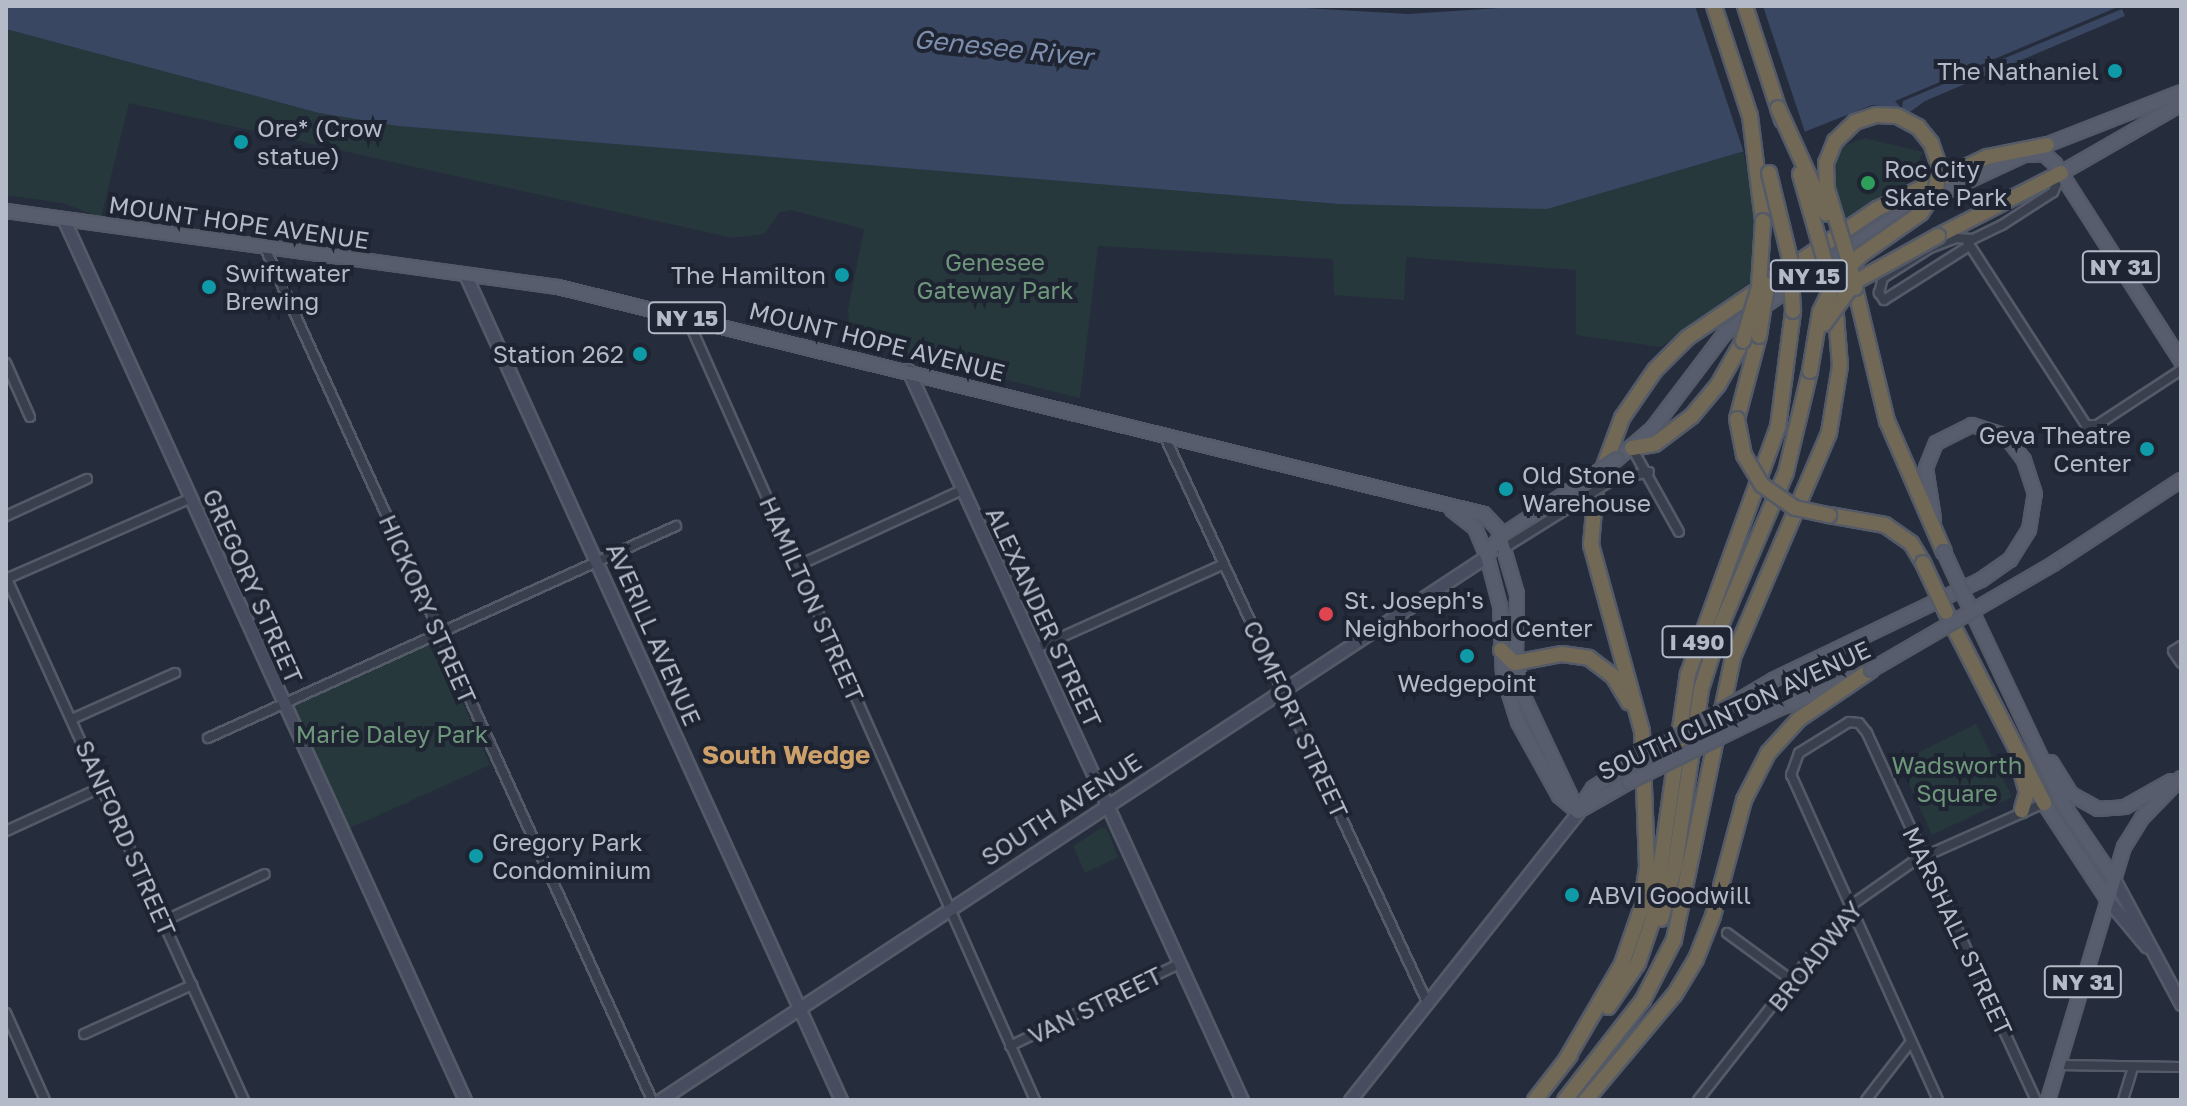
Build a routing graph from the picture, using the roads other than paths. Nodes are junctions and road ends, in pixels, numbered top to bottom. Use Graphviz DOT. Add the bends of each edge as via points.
graph roads {
  1 [pos="1714,6"];
  2 [pos="1745,6"];
  3 [pos="2181,92"];
  4 [pos="2181,104"];
  5 [pos="1778,108"];
  6 [pos="1750,116"];
  7 [pos="2047,145"];
  8 [pos="2026,156"];
  9 [pos="2061,173"];
  10 [pos="6,211"];
  11 [pos="64,220"];
  12 [pos="1763,221"];
  13 [pos="1968,243"];
  14 [pos="265,248"];
  15 [pos="465,274"];
  16 [pos="1855,288"];
  17 [pos="687,318"];
  18 [pos="2181,361"];
  19 [pos="6,363"];
  20 [pos="908,370"];
  21 [pos="2181,370"];
  22 [pos="1810,371"];
  23 [pos="30,417"];
  24 [pos="1164,434"];
  25 [pos="1632,448"];
  26 [pos="1649,472"];
  27 [pos="87,479"];
  28 [pos="2181,480"];
  29 [pos="962,490"];
  30 [pos="189,499"];
  31 [pos="1447,507"];
  32 [pos="6,516"];
  33 [pos="676,526"];
  34 [pos="1679,532"];
  35 [pos="1502,543"];
  36 [pos="1944,552"];
  37 [pos="1487,556"];
  38 [pos="597,562"];
  39 [pos="1224,564"];
  40 [pos="797,566"];
  41 [pos="6,578"];
  42 [pos="439,634"];
  43 [pos="1985,639"];
  44 [pos="2181,646"];
  45 [pos="1035,649"];
  46 [pos="1501,650"];
  47 [pos="1516,663"];
  48 [pos="2181,663"];
  49 [pos="1871,670"];
  50 [pos="175,673"];
  51 [pos="1282,689"];
  52 [pos="1989,697"];
  53 [pos="283,705"];
  54 [pos="72,719"];
  55 [pos="208,738"];
  56 [pos="1645,761"];
  57 [pos="2181,777"];
  58 [pos="102,787"];
  59 [pos="2044,803"];
  60 [pos="1106,807"];
  61 [pos="2022,810"];
  62 [pos="1578,812"];
  63 [pos="6,831"];
  64 [pos="1924,856"];
  65 [pos="265,874"];
  66 [pos="2114,879"];
  67 [pos="2107,899"];
  68 [pos="1850,906"];
  69 [pos="950,909"];
  70 [pos="164,921"];
  71 [pos="1727,933"];
  72 [pos="2155,956"];
  73 [pos="1179,964"];
  74 [pos="1628,980"];
  75 [pos="1794,982"];
  76 [pos="192,985"];
  77 [pos="1428,1004"];
  78 [pos="2181,1004"];
  79 [pos="799,1009"];
  80 [pos="6,1013"];
  81 [pos="84,1034"];
  82 [pos="1910,1043"];
  83 [pos="1010,1046"];
  84 [pos="1566,1060"];
  85 [pos="2059,1065"];
  86 [pos="2133,1067"];
  87 [pos="2181,1067"];
  88 [pos="45,1100"];
  89 [pos="244,1100"];
  90 [pos="465,1100"];
  91 [pos="652,1100"];
  92 [pos="660,1100"];
  93 [pos="841,1100"];
  94 [pos="1035,1100"];
  95 [pos="1242,1100"];
  96 [pos="1350,1100"];
  97 [pos="1535,1100"];
  98 [pos="1565,1100"];
  99 [pos="1586,1100"];
  100 [pos="1698,1100"];
  101 [pos="1866,1100"];
  102 [pos="1938,1100"];
  103 [pos="2036,1100"];
  104 [pos="2048,1100"];
  105 [pos="2123,1100"];
  1 -- 6 [label="highway, I 490"];
  2 -- 5 [label="highway, I 490"];
  3 -- 7 [label="main road, SOUTH AVENUE / NY 15"];
  4 -- 9 [label="main road"];
  5 -- 16 [label="highway, bridge"];
  5 -- 98 [label="highway, I 490, bridge" via="1832,286 1840,366 1829,433 1733,657 1677,932 1643,1000"];
  6 -- 12 [label="highway"];
  6 -- 74 [label="highway, I 490, bridge" via="1787,241 1793,311 1778,427 1688,674 1656,910"];
  7 -- 8 [label="main road, SOUTH AVENUE / NY 15"];
  7 -- 56 [label="highway" via="1997,154 1893,199 1693,334 1633,399 1600,473 1591,545 1639,713"];
  8 -- 9 [label="main road" via="2047,156"];
  8 -- 25 [label="main road, SOUTH AVENUE / NY 15" via="1903,212 1737,323 1716,341 1661,419"];
  9 -- 13 [label="street" via="2053,192"];
  9 -- 18 [label="main road, NY 31"];
  9 -- 22 [label="highway, bridge" via="1847,289 1826,319"];
  10 -- 11 [label="main road, MOUNT HOPE AVENUE / NY 15"];
  11 -- 14 [label="main road, MOUNT HOPE AVENUE / NY 15"];
  11 -- 30 [label="street, GREGORY STREET"];
  12 -- 25 [label="highway, bridge" via="1759,287 1743,341 1718,385 1692,416 1655,444"];
  12 -- 52 [label="highway, bridge" via="1767,288 1737,419 1744,455 1762,485 1795,508 1885,525 1911,543"];
  13 -- 13 [label="street" via="1953,239 1924,251 1879,281 1879,293 1884,300"];
  13 -- 21 [label="street" via="2089,426"];
  14 -- 15 [label="main road, MOUNT HOPE AVENUE / NY 15"];
  14 -- 42 [label="street, HICKORY STREET"];
  15 -- 17 [label="main road, MOUNT HOPE AVENUE / NY 15" via="558,287"];
  15 -- 38 [label="street, AVERILL AVENUE"];
  16 -- 22 [label="highway, bridge" via="1850,266 1847,255 1828,194 1826,163 1835,141 1855,122 1897,116 1918,127 1931,143 1939,166 1936,190 1921,213 1861,255 1851,264 1847,269 1835,282 1820,312"];
  16 -- 36 [label="highway" via="1884,411"];
  17 -- 20 [label="main road, MOUNT HOPE AVENUE / NY 15"];
  17 -- 40 [label="street, HAMILTON STREET"];
  19 -- 23 [label="street"];
  20 -- 24 [label="main road, MOUNT HOPE AVENUE / NY 15"];
  20 -- 29 [label="street, ALEXANDER STREET"];
  22 -- 74 [label="highway" via="1786,472 1722,623 1701,689 1667,904"];
  24 -- 31 [label="main road, MOUNT HOPE AVENUE / NY 15"];
  24 -- 39 [label="street, COMFORT STREET"];
  25 -- 26 [label="street"];
  25 -- 35 [label="main road, SOUTH AVENUE / NY 15, bridge"];
  26 -- 34 [label="street"];
  26 -- 35 [label="street, SOUTH AVENUE, bridge" via="1610,481"];
  27 -- 32 [label="street"];
  28 -- 49 [label="main road, SOUTH CLINTON AVENUE, bridge" via="2053,564"];
  29 -- 40 [label="street"];
  29 -- 45 [label="street, ALEXANDER STREET"];
  30 -- 41 [label="street"];
  30 -- 53 [label="street, GREGORY STREET"];
  31 -- 35 [label="main road, MOUNT HOPE AVENUE / NY 15" via="1484,514"];
  31 -- 37 [label="main road, MOUNT HOPE AVENUE / NY 15" via="1475,528"];
  33 -- 38 [label="street"];
  35 -- 37 [label="main road, SOUTH AVENUE"];
  35 -- 47 [label="main road" via="1517,600"];
  36 -- 43 [label="main road, bridge"];
  36 -- 62 [label="main road, bridge" via="1926,481 1929,454 1958,428 1992,428 2017,449 2033,483 2032,524 2014,555 1981,580 1773,680 1625,767 1593,788"];
  37 -- 46 [label="main road, NY 15" via="1500,606"];
  37 -- 51 [label="street, SOUTH AVENUE"];
  38 -- 42 [label="street"];
  38 -- 79 [label="street, AVERILL AVENUE"];
  39 -- 45 [label="street"];
  39 -- 51 [label="street, COMFORT STREET"];
  40 -- 69 [label="street, HAMILTON STREET"];
  41 -- 54 [label="street, SANFORD STREET"];
  42 -- 53 [label="street"];
  42 -- 91 [label="street, HICKORY STREET"];
  43 -- 57 [label="main road" via="2060,779 2080,801 2098,809 2117,809"];
  43 -- 66 [label="main road" via="2064,806"];
  44 -- 48 [label="street" via="2173,651"];
  45 -- 60 [label="street, ALEXANDER STREET"];
  46 -- 47 [label="highway" via="1506,660"];
  46 -- 62 [label="main road, NY 15" via="1508,694 1529,746 1559,796"];
  47 -- 56 [label="highway" via="1567,653 1602,665 1626,696"];
  47 -- 62 [label="main road" via="1531,718"];
  49 -- 62 [label="main road, SOUTH CLINTON AVENUE, bridge" via="1778,709"];
  49 -- 99 [label="highway" via="1799,719 1768,753 1744,800 1696,959 1675,994"];
  50 -- 54 [label="street"];
  51 -- 60 [label="street, SOUTH AVENUE"];
  51 -- 77 [label="street, COMFORT STREET"];
  52 -- 59 [label="highway"];
  52 -- 61 [label="highway" via="2026,787"];
  53 -- 55 [label="street"];
  53 -- 90 [label="street, GREGORY STREET"];
  54 -- 58 [label="street, SANFORD STREET"];
  56 -- 84 [label="highway" via="1648,846 1641,909 1613,982"];
  57 -- 66 [label="main road, NY 31" via="2131,833"];
  58 -- 63 [label="street"];
  58 -- 70 [label="street, SANFORD STREET"];
  59 -- 61 [label="street, BROADWAY"];
  59 -- 67 [label="main road"];
  60 -- 69 [label="street, SOUTH AVENUE"];
  60 -- 73 [label="street, ALEXANDER STREET"];
  61 -- 64 [label="street, BROADWAY"];
  62 -- 77 [label="street, SOUTH CLINTON AVENUE"];
  64 -- 68 [label="street, BROADWAY"];
  64 -- 68 [label="street, MARSHALL STREET" via="1867,733 1856,722 1804,749 1790,769"];
  64 -- 103 [label="street, MARSHALL STREET"];
  65 -- 70 [label="street"];
  66 -- 67 [label="main road, NY 31"];
  66 -- 72 [label="street"];
  67 -- 72 [label="street"];
  67 -- 85 [label="main road, NY 31"];
  68 -- 75 [label="street, BROADWAY"];
  68 -- 82 [label="street"];
  69 -- 79 [label="street, SOUTH AVENUE"];
  69 -- 83 [label="street, HAMILTON STREET"];
  70 -- 76 [label="street, SANFORD STREET"];
  71 -- 75 [label="street"];
  72 -- 78 [label="street"];
  73 -- 83 [label="street, VAN STREET"];
  73 -- 95 [label="street, ALEXANDER STREET"];
  74 -- 84 [label="highway, I 490"];
  75 -- 100 [label="street, BROADWAY"];
  76 -- 81 [label="street"];
  76 -- 89 [label="street, SANFORD STREET"];
  77 -- 96 [label="street, SOUTH CLINTON AVENUE"];
  79 -- 92 [label="street, SOUTH AVENUE"];
  79 -- 93 [label="street, AVERILL AVENUE"];
  80 -- 88 [label="street"];
  82 -- 101 [label="street"];
  82 -- 102 [label="street"];
  83 -- 94 [label="street, HAMILTON STREET"];
  84 -- 97 [label="highway, I 490"];
  85 -- 86 [label="street"];
  85 -- 104 [label="main road, NY 31"];
  86 -- 87 [label="street"];
  86 -- 105 [label="street"];
}
